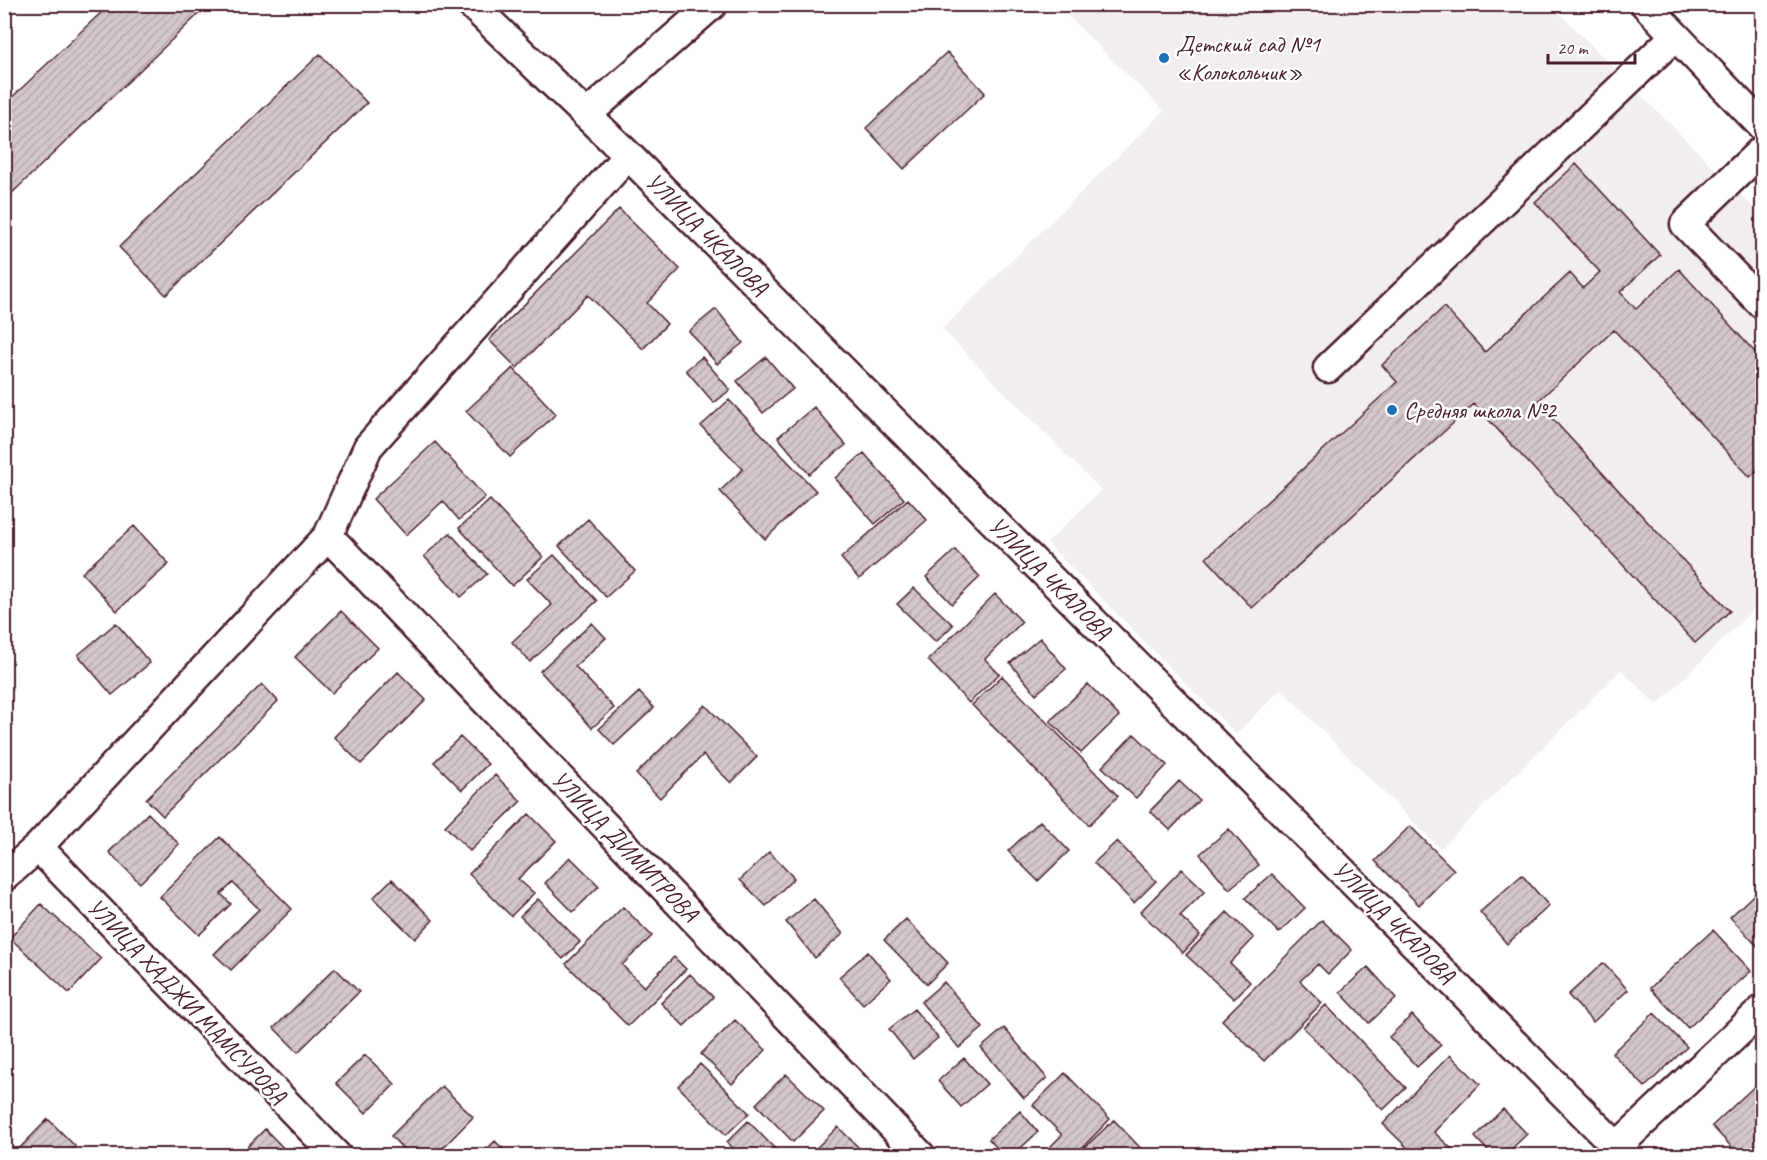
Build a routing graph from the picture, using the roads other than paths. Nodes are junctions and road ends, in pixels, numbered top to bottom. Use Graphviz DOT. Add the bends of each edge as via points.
graph roads {
  1 [pos="471,4"];
  2 [pos="713,4"];
  3 [pos="1664,16"];
  4 [pos="586,115"];
  5 [pos="1762,126"];
  6 [pos="1762,150"];
  7 [pos="628,155"];
  8 [pos="1762,304"];
  9 [pos="1328,368"];
  10 [pos="328,536"];
  11 [pos="38,847"];
  12 [pos="4,877"];
  13 [pos="1762,1010"];
  14 [pos="1617,1152"];
  15 [pos="337,1155"];
  16 [pos="921,1155"];
  1 -- 4 [label="street, УЛИЦА ЧКАЛОВА"];
  2 -- 4 [label="street"];
  3 -- 5 [label="street"];
  3 -- 9 [label="street"];
  4 -- 7 [label="street, УЛИЦА ЧКАЛОВА"];
  6 -- 8 [label="street" via="1685,224"];
  7 -- 10 [label="street" via="368,447"];
  7 -- 14 [label="street, УЛИЦА ЧКАЛОВА"];
  10 -- 11 [label="street"];
  10 -- 16 [label="street, УЛИЦА ДИМИТРОВА"];
  11 -- 12 [label="street"];
  11 -- 15 [label="street, УЛИЦА ХАДЖИ МАМСУРОВА"];
  13 -- 14 [label="street"];
}
